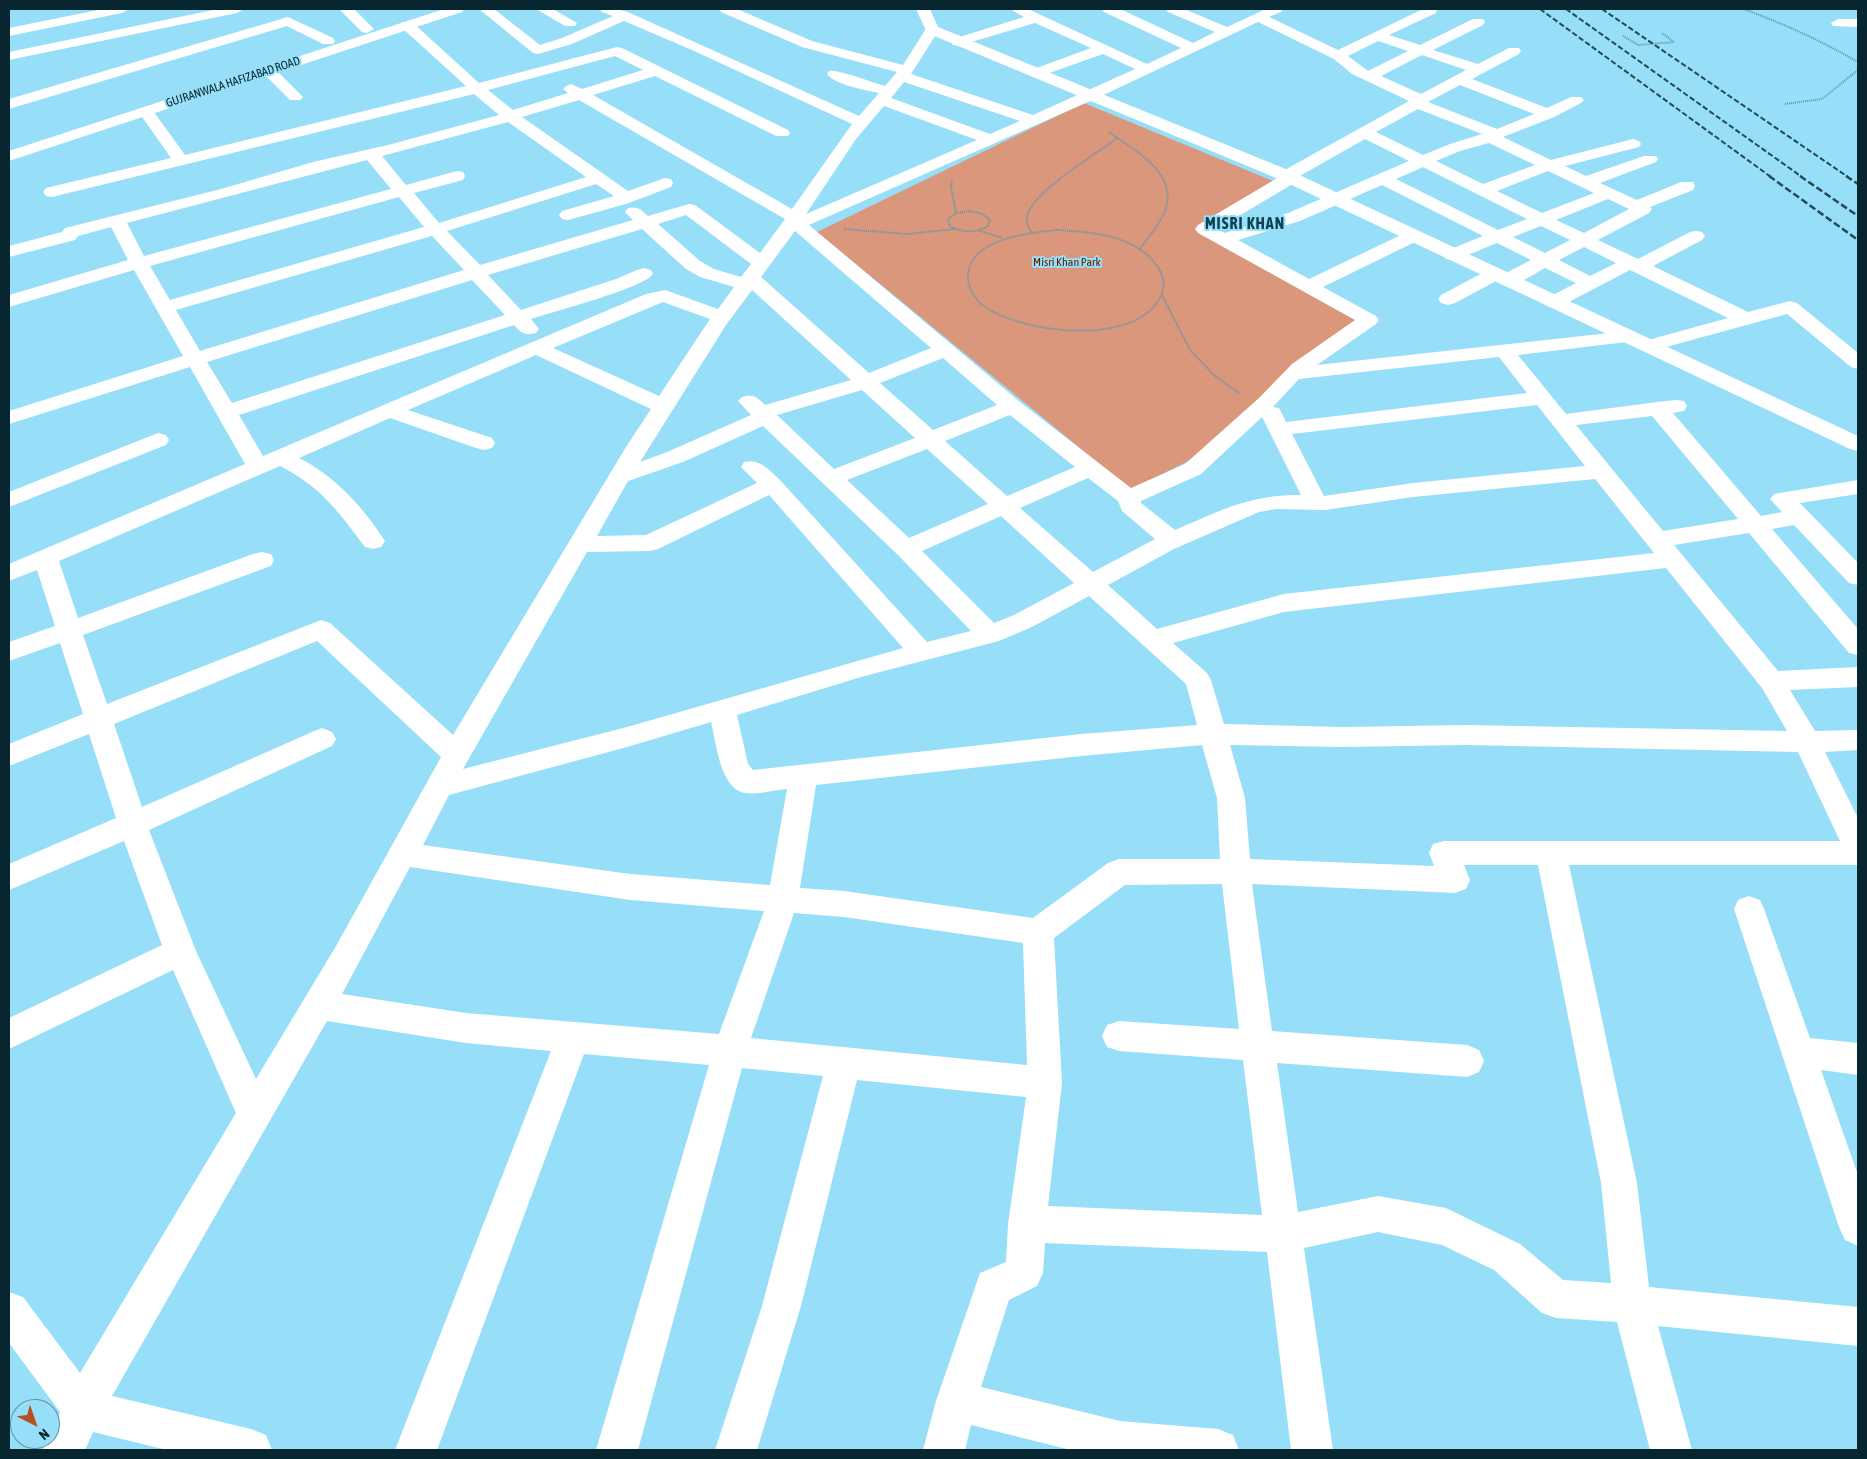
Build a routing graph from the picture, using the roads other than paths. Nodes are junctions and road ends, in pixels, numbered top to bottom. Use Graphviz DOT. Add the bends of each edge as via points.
graph roads {
  1 [pos="122,9"];
  2 [pos="157,9"];
  3 [pos="237,9"];
  4 [pos="346,9"];
  5 [pos="429,9"];
  6 [pos="457,9"];
  7 [pos="486,9"];
  8 [pos="572,9"];
  9 [pos="607,9"];
  10 [pos="726,9"];
  11 [pos="761,9"];
  12 [pos="1017,9"];
  13 [pos="1112,9"];
  14 [pos="1173,9"];
  15 [pos="1276,9"];
  16 [pos="1431,10"];
  17 [pos="549,12"];
  18 [pos="625,16"];
  19 [pos="1258,17"];
  20 [pos="1036,18"];
  21 [pos="402,19"];
  22 [pos="748,19"];
  23 [pos="928,20"];
  24 [pos="1478,22"];
  25 [pos="1858,22"];
  26 [pos="168,23"];
  27 [pos="570,23"];
  28 [pos="1838,23"];
  29 [pos="652,27"];
  30 [pos="367,29"];
  31 [pos="9,32"];
  32 [pos="1227,32"];
  33 [pos="637,34"];
  34 [pos="1378,36"];
  35 [pos="328,41"];
  36 [pos="958,42"];
  37 [pos="1193,48"];
  38 [pos="1103,49"];
  39 [pos="1421,50"];
  40 [pos="1514,51"];
  41 [pos="9,56"];
  42 [pos="1339,56"];
  43 [pos="1148,69"];
  44 [pos="1480,70"];
  45 [pos="269,71"];
  46 [pos="545,71"];
  47 [pos="656,71"];
  48 [pos="1036,73"];
  49 [pos="834,74"];
  50 [pos="1368,76"];
  51 [pos="1460,80"];
  52 [pos="895,84"];
  53 [pos="476,88"];
  54 [pos="580,94"];
  55 [pos="1092,95"];
  56 [pos="295,97"];
  57 [pos="1576,100"];
  58 [pos="1417,103"];
  59 [pos="9,104"];
  60 [pos="146,111"];
  61 [pos="1548,114"];
  62 [pos="510,116"];
  63 [pos="1033,120"];
  64 [pos="862,123"];
  65 [pos="782,133"];
  66 [pos="1365,133"];
  67 [pos="1493,135"];
  68 [pos="990,139"];
  69 [pos="9,144"];
  70 [pos="1633,144"];
  71 [pos="371,154"];
  72 [pos="9,156"];
  73 [pos="1650,159"];
  74 [pos="181,160"];
  75 [pos="1422,162"];
  76 [pos="1549,165"];
  77 [pos="457,176"];
  78 [pos="1289,177"];
  79 [pos="598,178"];
  80 [pos="1382,179"];
  81 [pos="1586,182"];
  82 [pos="665,183"];
  83 [pos="1687,186"];
  84 [pos="402,190"];
  85 [pos="1483,190"];
  86 [pos="52,192"];
  87 [pos="1608,193"];
  88 [pos="623,198"];
  89 [pos="1335,199"];
  90 [pos="1636,206"];
  91 [pos="568,214"];
  92 [pos="1543,218"];
  93 [pos="117,221"];
  94 [pos="645,222"];
  95 [pos="798,222"];
  96 [pos="435,229"];
  97 [pos="1413,236"];
  98 [pos="1696,236"];
  99 [pos="1496,237"];
  100 [pos="1224,239"];
  101 [pos="1586,239"];
  102 [pos="9,252"];
  103 [pos="1452,255"];
  104 [pos="1544,261"];
  105 [pos="138,262"];
  106 [pos="1635,264"];
  107 [pos="705,271"];
  108 [pos="475,272"];
  109 [pos="644,274"];
  110 [pos="752,275"];
  111 [pos="1501,277"];
  112 [pos="623,283"];
  113 [pos="1590,284"];
  114 [pos="1310,286"];
  115 [pos="1448,299"];
  116 [pos="649,300"];
  117 [pos="9,301"];
  118 [pos="1554,302"];
  119 [pos="166,307"];
  120 [pos="518,317"];
  121 [pos="721,317"];
  122 [pos="1746,318"];
  123 [pos="1628,337"];
  124 [pos="540,346"];
  125 [pos="1648,346"];
  126 [pos="945,350"];
  127 [pos="1505,352"];
  128 [pos="194,359"];
  129 [pos="1858,363"];
  130 [pos="1293,374"];
  131 [pos="866,382"];
  132 [pos="1543,398"];
  133 [pos="1264,404"];
  134 [pos="663,406"];
  135 [pos="1012,407"];
  136 [pos="759,410"];
  137 [pos="389,411"];
  138 [pos="225,412"];
  139 [pos="9,418"];
  140 [pos="1561,421"];
  141 [pos="1279,429"];
  142 [pos="158,440"];
  143 [pos="931,440"];
  144 [pos="484,443"];
  145 [pos="1858,444"];
  146 [pos="280,457"];
  147 [pos="258,466"];
  148 [pos="752,466"];
  149 [pos="1091,468"];
  150 [pos="1602,471"];
  151 [pos="620,476"];
  152 [pos="832,478"];
  153 [pos="772,485"];
  154 [pos="1853,494"];
  155 [pos="1129,498"];
  156 [pos="9,500"];
  157 [pos="1316,503"];
  158 [pos="1005,506"];
  159 [pos="1800,517"];
  160 [pos="1756,524"];
  161 [pos="1172,540"];
  162 [pos="1657,540"];
  163 [pos="374,542"];
  164 [pos="580,544"];
  165 [pos="906,549"];
  166 [pos="45,557"];
  167 [pos="1673,559"];
  168 [pos="262,560"];
  169 [pos="9,572"];
  170 [pos="1858,576"];
  171 [pos="1090,583"];
  172 [pos="70,630"];
  173 [pos="990,635"];
  174 [pos="1152,639"];
  175 [pos="1858,646"];
  176 [pos="9,652"];
  177 [pos="922,653"];
  178 [pos="1858,678"];
  179 [pos="1771,681"];
  180 [pos="722,709"];
  181 [pos="99,719"];
  182 [pos="1213,734"];
  183 [pos="322,739"];
  184 [pos="1858,740"];
  185 [pos="1806,742"];
  186 [pos="9,755"];
  187 [pos="456,755"];
  188 [pos="803,776"];
  189 [pos="439,786"];
  190 [pos="133,824"];
  191 [pos="1858,847"];
  192 [pos="1551,853"];
  193 [pos="1858,853"];
  194 [pos="403,854"];
  195 [pos="1236,871"];
  196 [pos="9,877"];
  197 [pos="783,900"];
  198 [pos="1749,910"];
  199 [pos="1038,932"];
  200 [pos="180,951"];
  201 [pos="319,1005"];
  202 [pos="9,1034"];
  203 [pos="1119,1036"];
  204 [pos="573,1037"];
  205 [pos="1258,1046"];
  206 [pos="730,1051"];
  207 [pos="1798,1052"];
  208 [pos="1858,1058"];
  209 [pos="1467,1061"];
  210 [pos="844,1062"];
  211 [pos="1045,1083"];
  212 [pos="255,1114"];
  213 [pos="1027,1224"];
  214 [pos="1858,1226"];
  215 [pos="1284,1234"];
  216 [pos="1632,1304"];
  217 [pos="9,1311"];
  218 [pos="1858,1327"];
  219 [pos="956,1401"];
  220 [pos="82,1409"];
  221 [pos="64,1450"];
  222 [pos="251,1450"];
  223 [pos="416,1450"];
  224 [pos="617,1450"];
  225 [pos="736,1450"];
  226 [pos="944,1450"];
  227 [pos="1218,1450"];
  228 [pos="1312,1450"];
  229 [pos="1671,1450"];
  1 -- 31 [label="street"];
  2 -- 26 [label="street"];
  3 -- 26 [label="street"];
  4 -- 30 [label="street"];
  5 -- 21 [label="street, GUJRANWALA HAFIZABAD ROAD"];
  6 -- 21 [label="street, GUJRANWALA HAFIZABAD ROAD"];
  7 -- 18 [label="street" via="538,50 568,41"];
  8 -- 17 [label="street"];
  9 -- 18 [label="street"];
  10 -- 22 [label="street"];
  11 -- 22 [label="street"];
  12 -- 20 [label="street"];
  13 -- 37 [label="street"];
  14 -- 32 [label="street"];
  15 -- 19 [label="street"];
  16 -- 34 [label="street"];
  17 -- 27 [label="street"];
  18 -- 29 [label="street"];
  19 -- 32 [label="street"];
  19 -- 42 [label="street"];
  20 -- 36 [label="street"];
  20 -- 38 [label="street"];
  21 -- 30 [label="street, GUJRANWALA HAFIZABAD ROAD"];
  21 -- 45 [label="street, GUJRANWALA HAFIZABAD ROAD"];
  21 -- 53 [label="street"];
  22 -- 52 [label="street"];
  23 -- 36 [label="street"];
  23 -- 52 [label="street"];
  24 -- 39 [label="street"];
  25 -- 28 [label="street"];
  26 -- 41 [label="street"];
  29 -- 33 [label="street"];
  29 -- 64 [label="street"];
  30 -- 35 [label="street, GUJRANWALA HAFIZABAD ROAD"];
  32 -- 37 [label="street"];
  34 -- 39 [label="street"];
  34 -- 42 [label="street"];
  35 -- 59 [label="street" via="288,21"];
  35 -- 69 [label="street, GUJRANWALA HAFIZABAD ROAD"];
  36 -- 48 [label="street"];
  37 -- 43 [label="street"];
  38 -- 43 [label="street"];
  38 -- 48 [label="street"];
  39 -- 44 [label="street"];
  39 -- 50 [label="street"];
  40 -- 44 [label="street"];
  42 -- 50 [label="street"];
  43 -- 55 [label="street"];
  44 -- 51 [label="street"];
  45 -- 56 [label="street"];
  45 -- 60 [label="street, GUJRANWALA HAFIZABAD ROAD"];
  46 -- 47 [label="street" via="620,46"];
  46 -- 53 [label="street"];
  46 -- 54 [label="street"];
  47 -- 54 [label="street"];
  47 -- 65 [label="street"];
  48 -- 55 [label="street"];
  49 -- 52 [label="street" via="854,82"];
  50 -- 58 [label="street" via="1412,94"];
  51 -- 58 [label="street"];
  51 -- 61 [label="street"];
  52 -- 63 [label="street"];
  52 -- 64 [label="street"];
  52 -- 68 [label="street"];
  53 -- 62 [label="street"];
  53 -- 74 [label="street"];
  54 -- 62 [label="street"];
  54 -- 95 [label="street"];
  55 -- 63 [label="street"];
  55 -- 78 [label="street"];
  57 -- 61 [label="street"];
  58 -- 66 [label="street"];
  58 -- 67 [label="street"];
  60 -- 72 [label="street, GUJRANWALA HAFIZABAD ROAD"];
  60 -- 74 [label="street"];
  61 -- 67 [label="street"];
  62 -- 71 [label="street"];
  62 -- 79 [label="street"];
  63 -- 68 [label="street"];
  64 -- 95 [label="street" via="850,136"];
  66 -- 75 [label="street"];
  66 -- 78 [label="street"];
  67 -- 75 [label="street"];
  67 -- 76 [label="street"];
  68 -- 95 [label="street"];
  70 -- 76 [label="street"];
  71 -- 84 [label="street"];
  71 -- 93 [label="street"];
  73 -- 81 [label="street"];
  74 -- 86 [label="street"];
  75 -- 80 [label="street"];
  75 -- 85 [label="street"];
  76 -- 81 [label="street"];
  76 -- 85 [label="street"];
  77 -- 84 [label="street"];
  78 -- 89 [label="street"];
  78 -- 100 [label="street" via="1204,229"];
  79 -- 88 [label="street"];
  79 -- 96 [label="street"];
  80 -- 89 [label="street"];
  80 -- 99 [label="street"];
  81 -- 87 [label="street"];
  82 -- 88 [label="street"];
  83 -- 90 [label="street"];
  84 -- 96 [label="street"];
  84 -- 105 [label="street"];
  85 -- 92 [label="street"];
  87 -- 90 [label="street"];
  87 -- 92 [label="street"];
  88 -- 91 [label="street"];
  88 -- 94 [label="street"];
  89 -- 97 [label="street"];
  89 -- 100 [label="street" via="1294,217"];
  90 -- 101 [label="street" via="1643,209"];
  92 -- 99 [label="street"];
  92 -- 101 [label="street"];
  93 -- 102 [label="street"];
  93 -- 105 [label="street"];
  94 -- 107 [label="street" via="693,265"];
  94 -- 108 [label="street"];
  94 -- 110 [label="street" via="689,209"];
  95 -- 110 [label="street"];
  95 -- 126 [label="street"];
  96 -- 108 [label="street"];
  96 -- 119 [label="street"];
  97 -- 103 [label="street"];
  97 -- 114 [label="street"];
  98 -- 106 [label="street"];
  99 -- 103 [label="street"];
  99 -- 104 [label="street"];
  100 -- 114 [label="street"];
  101 -- 104 [label="street"];
  101 -- 106 [label="street"];
  103 -- 111 [label="street"];
  104 -- 111 [label="street"];
  104 -- 113 [label="street"];
  105 -- 117 [label="street"];
  105 -- 119 [label="street"];
  106 -- 113 [label="street"];
  106 -- 122 [label="street"];
  107 -- 110 [label="street"];
  107 -- 116 [label="street"];
  108 -- 120 [label="street"];
  108 -- 128 [label="street"];
  109 -- 112 [label="street"];
  110 -- 121 [label="street"];
  110 -- 131 [label="street"];
  111 -- 115 [label="street"];
  111 -- 118 [label="street"];
  112 -- 116 [label="street"];
  112 -- 120 [label="street"];
  113 -- 118 [label="street"];
  114 -- 130 [label="street" via="1369,320"];
  116 -- 121 [label="street" via="665,296"];
  116 -- 124 [label="street"];
  118 -- 123 [label="street"];
  119 -- 128 [label="street"];
  120 -- 124 [label="street"];
  120 -- 138 [label="street"];
  121 -- 134 [label="street"];
  122 -- 125 [label="street"];
  122 -- 129 [label="street" via="1790,307"];
  123 -- 125 [label="street"];
  123 -- 127 [label="street"];
  124 -- 134 [label="street"];
  124 -- 137 [label="street"];
  125 -- 145 [label="street"];
  126 -- 131 [label="street"];
  126 -- 135 [label="street"];
  127 -- 130 [label="street"];
  127 -- 132 [label="street"];
  128 -- 138 [label="street"];
  128 -- 139 [label="street"];
  130 -- 133 [label="street"];
  131 -- 136 [label="street" via="793,405"];
  131 -- 143 [label="street"];
  132 -- 140 [label="street"];
  132 -- 141 [label="street"];
  133 -- 141 [label="street"];
  133 -- 155 [label="street" via="1193,469"];
  134 -- 151 [label="street"];
  135 -- 143 [label="street"];
  135 -- 149 [label="street"];
  136 -- 151 [label="street" via="675,457"];
  136 -- 152 [label="street"];
  137 -- 144 [label="street"];
  137 -- 146 [label="street"];
  138 -- 147 [label="street"];
  140 -- 150 [label="street"];
  140 -- 160 [label="street" via="1667,407"];
  141 -- 157 [label="street"];
  142 -- 156 [label="street"];
  143 -- 152 [label="street"];
  143 -- 158 [label="street"];
  146 -- 147 [label="street"];
  146 -- 163 [label="street" via="307,471 340,498"];
  147 -- 166 [label="street"];
  148 -- 153 [label="street"];
  149 -- 155 [label="street"];
  149 -- 158 [label="street"];
  150 -- 157 [label="street"];
  150 -- 162 [label="street"];
  151 -- 164 [label="street"];
  152 -- 165 [label="street"];
  153 -- 164 [label="street" via="650,543"];
  153 -- 177 [label="street"];
  154 -- 159 [label="street" via="1782,499"];
  155 -- 161 [label="street" via="1130,506"];
  157 -- 161 [label="street" via="1276,502 1254,506"];
  158 -- 165 [label="street"];
  158 -- 171 [label="street"];
  159 -- 160 [label="street"];
  159 -- 170 [label="street"];
  160 -- 162 [label="street"];
  160 -- 175 [label="street"];
  161 -- 171 [label="street"];
  162 -- 167 [label="street"];
  164 -- 187 [label="street"];
  165 -- 173 [label="street"];
  166 -- 169 [label="street"];
  166 -- 172 [label="street"];
  167 -- 174 [label="street" via="1284,603"];
  167 -- 179 [label="street"];
  168 -- 172 [label="street"];
  171 -- 173 [label="street" via="1023,621"];
  171 -- 174 [label="street"];
  172 -- 176 [label="street"];
  172 -- 181 [label="street"];
  173 -- 177 [label="street"];
  174 -- 182 [label="street" via="1198,680"];
  177 -- 180 [label="street"];
  178 -- 179 [label="street"];
  179 -- 185 [label="street"];
  180 -- 188 [label="street" via="736,767 746,782"];
  180 -- 189 [label="street"];
  181 -- 186 [label="street"];
  181 -- 187 [label="street" via="322,629"];
  181 -- 190 [label="street"];
  182 -- 185 [label="street"];
  182 -- 188 [label="street" via="1081,745"];
  182 -- 195 [label="street" via="1231,798"];
  183 -- 190 [label="street"];
  184 -- 185 [label="street"];
  185 -- 191 [label="street"];
  187 -- 189 [label="street"];
  188 -- 197 [label="street"];
  189 -- 194 [label="street"];
  190 -- 196 [label="street"];
  190 -- 200 [label="street"];
  192 -- 193 [label="street"];
  192 -- 195 [label="street" via="1444,853 1455,880"];
  192 -- 216 [label="street" via="1619,1183"];
  194 -- 197 [label="street" via="630,887"];
  194 -- 201 [label="street"];
  195 -- 199 [label="street" via="1119,872"];
  195 -- 205 [label="street"];
  197 -- 199 [label="street" via="844,904"];
  197 -- 206 [label="street"];
  198 -- 207 [label="street"];
  199 -- 211 [label="street"];
  200 -- 202 [label="street"];
  200 -- 212 [label="street"];
  201 -- 204 [label="street" via="466,1028"];
  201 -- 212 [label="street"];
  203 -- 205 [label="street"];
  204 -- 206 [label="street"];
  204 -- 223 [label="street"];
  205 -- 209 [label="street"];
  205 -- 215 [label="street"];
  206 -- 210 [label="street"];
  206 -- 224 [label="street"];
  207 -- 208 [label="street"];
  207 -- 214 [label="street"];
  210 -- 211 [label="street"];
  210 -- 225 [label="street" via="799,1247"];
  211 -- 213 [label="street"];
  212 -- 220 [label="street"];
  213 -- 215 [label="street"];
  213 -- 219 [label="street" via="1024,1272 994,1287"];
  215 -- 216 [label="street" via="1378,1214 1446,1227 1507,1257 1556,1299"];
  215 -- 228 [label="street"];
  216 -- 218 [label="street"];
  216 -- 229 [label="street"];
  217 -- 220 [label="street"];
  219 -- 226 [label="street"];
  219 -- 227 [label="street" via="1120,1442"];
  220 -- 221 [label="street"];
  220 -- 222 [label="street"];
}
